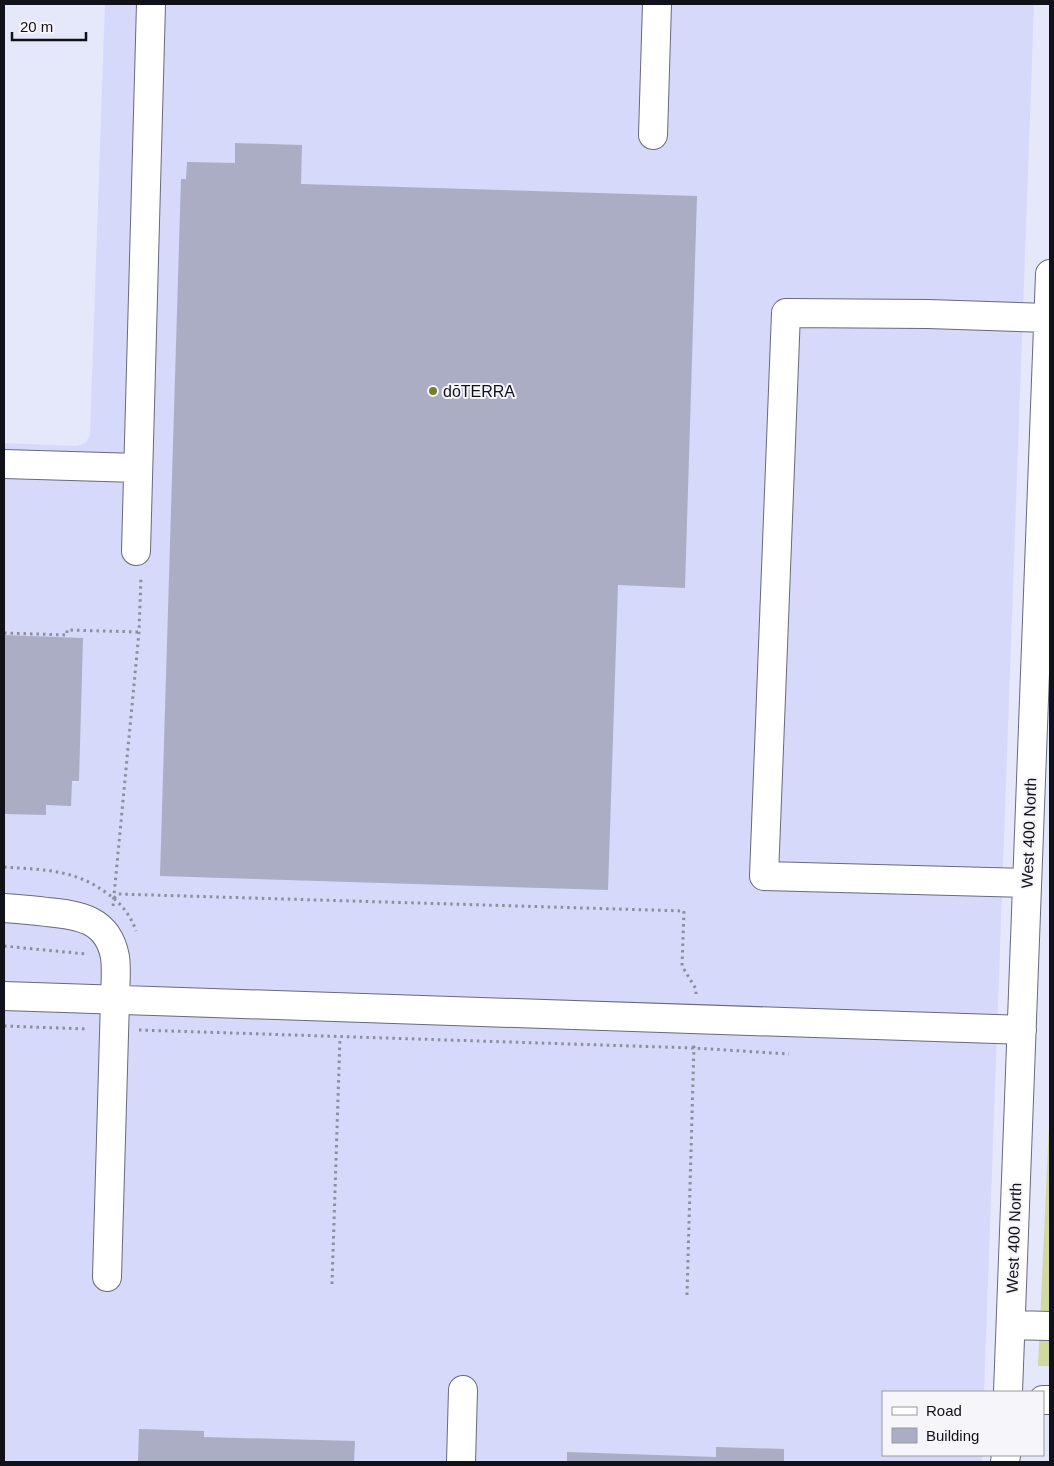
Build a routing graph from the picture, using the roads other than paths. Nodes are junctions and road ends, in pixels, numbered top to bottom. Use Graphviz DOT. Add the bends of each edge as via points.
graph roads {
  1 [pos="151,4"];
  2 [pos="657,4"];
  3 [pos="653,135"];
  4 [pos="1050,274"];
  5 [pos="1049,318"];
  6 [pos="4,464"];
  7 [pos="138,468"];
  8 [pos="136,551"];
  9 [pos="1044,607"];
  10 [pos="1027,883"];
  11 [pos="4,908"];
  12 [pos="4,996"];
  13 [pos="115,1000"];
  14 [pos="1022,1030"];
  15 [pos="107,1277"];
  16 [pos="1011,1325"];
  17 [pos="1050,1326"];
  18 [pos="463,1390"];
  19 [pos="1008,1391"];
  20 [pos="461,1462"];
  1 -- 7 [label="street"];
  2 -- 3 [label="street"];
  4 -- 5 [label="street, West 400 North"];
  5 -- 9 [label="street, West 400 North"];
  5 -- 10 [label="street" via="786,313 764,876"];
  6 -- 7 [label="street"];
  7 -- 8 [label="street"];
  9 -- 10 [label="street, West 400 North"];
  10 -- 14 [label="street, West 400 North"];
  11 -- 13 [label="street" via="72,914 94,923 102,930 112,949"];
  12 -- 13 [label="street"];
  13 -- 14 [label="street"];
  13 -- 15 [label="street"];
  14 -- 16 [label="street, West 400 North"];
  16 -- 17 [label="street"];
  16 -- 19 [label="street, West 400 North"];
  18 -- 20 [label="street"];
}
